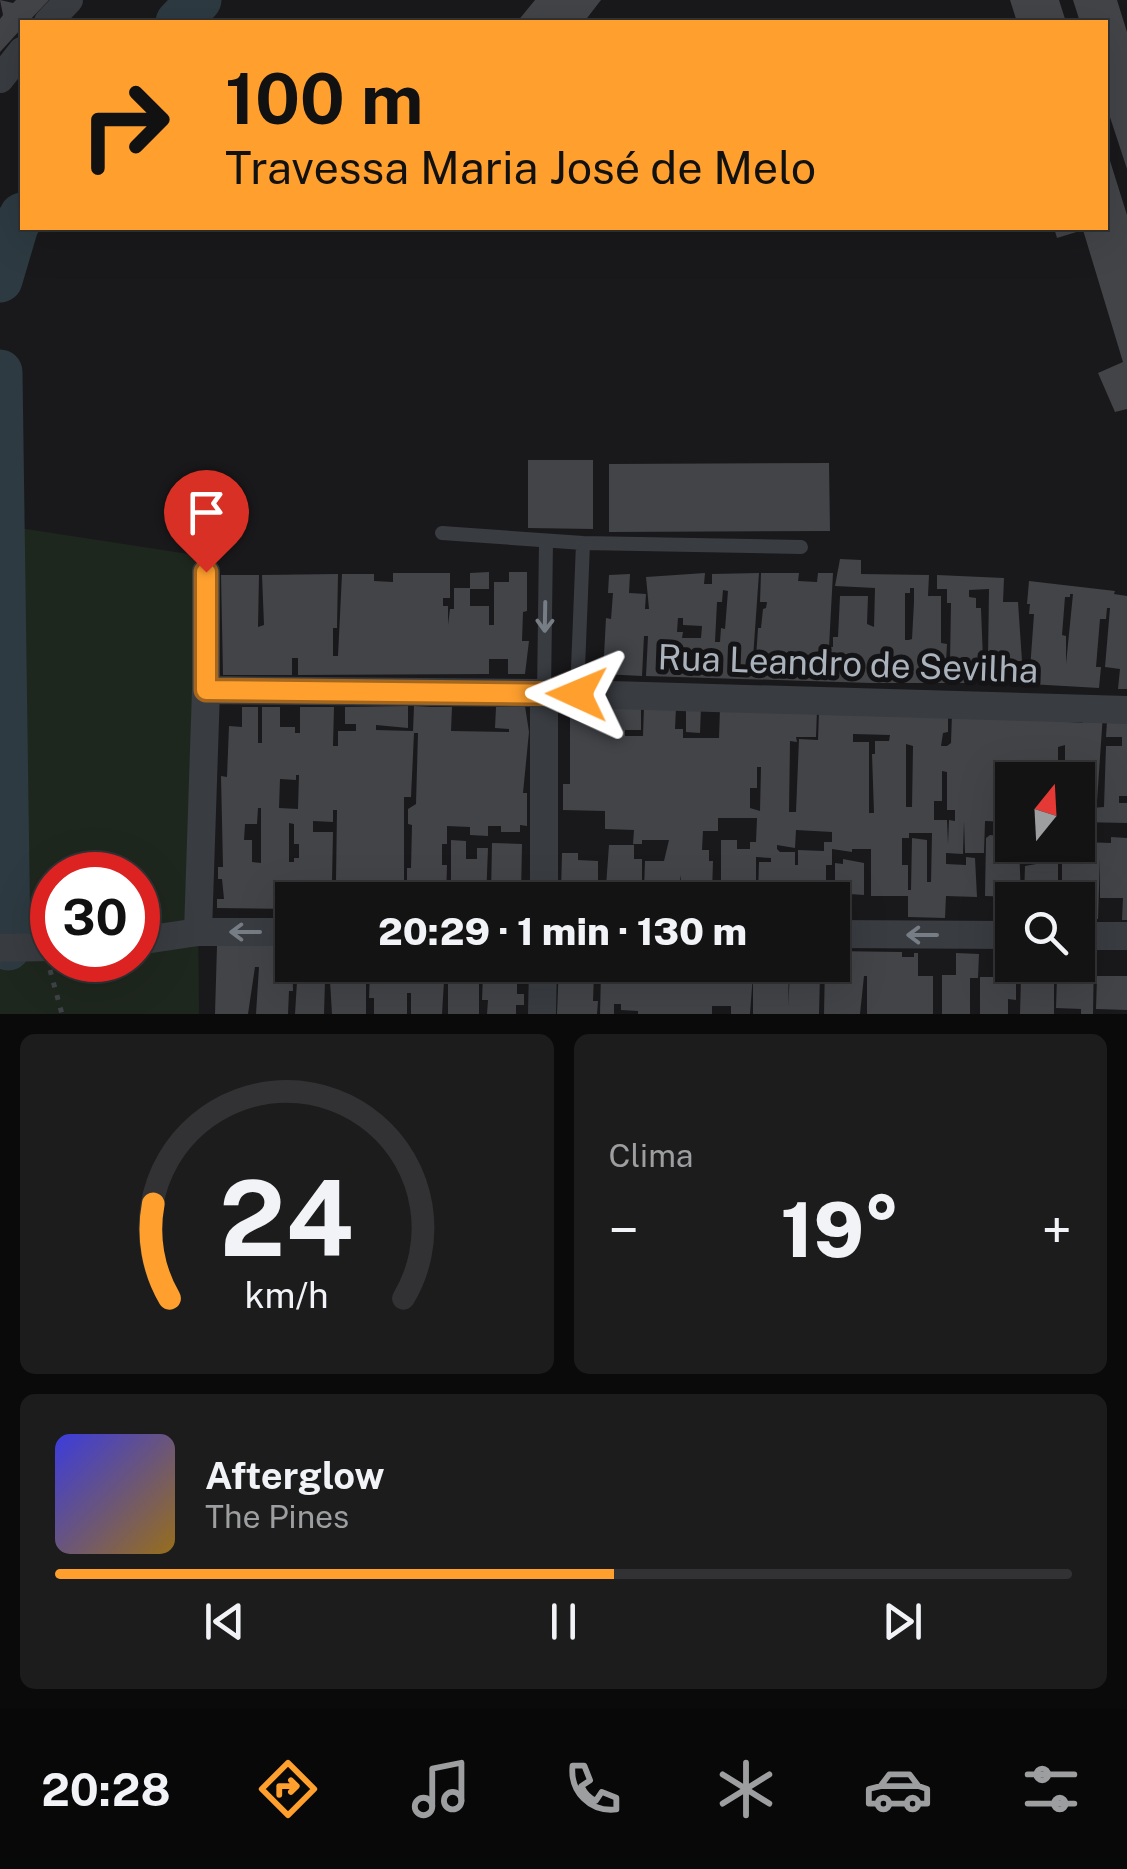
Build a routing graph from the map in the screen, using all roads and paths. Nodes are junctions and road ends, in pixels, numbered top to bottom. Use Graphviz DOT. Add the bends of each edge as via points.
graph roads {
  1 [pos="68,0"];
  2 [pos="50,20"];
  3 [pos="20,54"];
  4 [pos="0,79"];
  5 [pos="442,534"];
  6 [pos="546,541"];
  7 [pos="582,544"];
  8 [pos="801,547"];
  9 [pos="206,572"];
  10 [pos="206,690"];
  11 [pos="544,693"];
  12 [pos="577,694"];
  13 [pos="1127,710"];
  14 [pos="544,882"];
  15 [pos="198,932"];
  16 [pos="275,932"];
  17 [pos="850,934"];
  18 [pos="995,935"];
  19 [pos="1095,936"];
  20 [pos="1127,936"];
  21 [pos="160,938"];
  22 [pos="30,947"];
  23 [pos="0,948"];
  24 [pos="55,982"];
  25 [pos="543,982"];
  26 [pos="62,1014"];
  27 [pos="542,1014"];
  1 -- 2 [label="street"];
  3 -- 4 [label="street"];
  5 -- 6 [label="lane"];
  6 -- 7 [label="lane"];
  6 -- 11 [label="lane, one-way"];
  7 -- 8 [label="lane"];
  7 -- 12 [label="lane"];
  9 -- 10 [label="street"];
  10 -- 11 [label="street, Rua Leandro de Sevilha"];
  10 -- 15 [label="street"];
  11 -- 12 [label="street, Rua Leandro de Sevilha"];
  11 -- 14 [label="street"];
  12 -- 13 [label="street, Rua Leandro de Sevilha"];
  16 -- 15 [label="street, one-way"];
  15 -- 21 [label="street"];
  18 -- 17 [label="street, one-way"];
  19 -- 20 [label="street"];
  22 -- 23 [label="street"];
  24 -- 26 [label="path"];
  25 -- 27 [label="street"];
}
